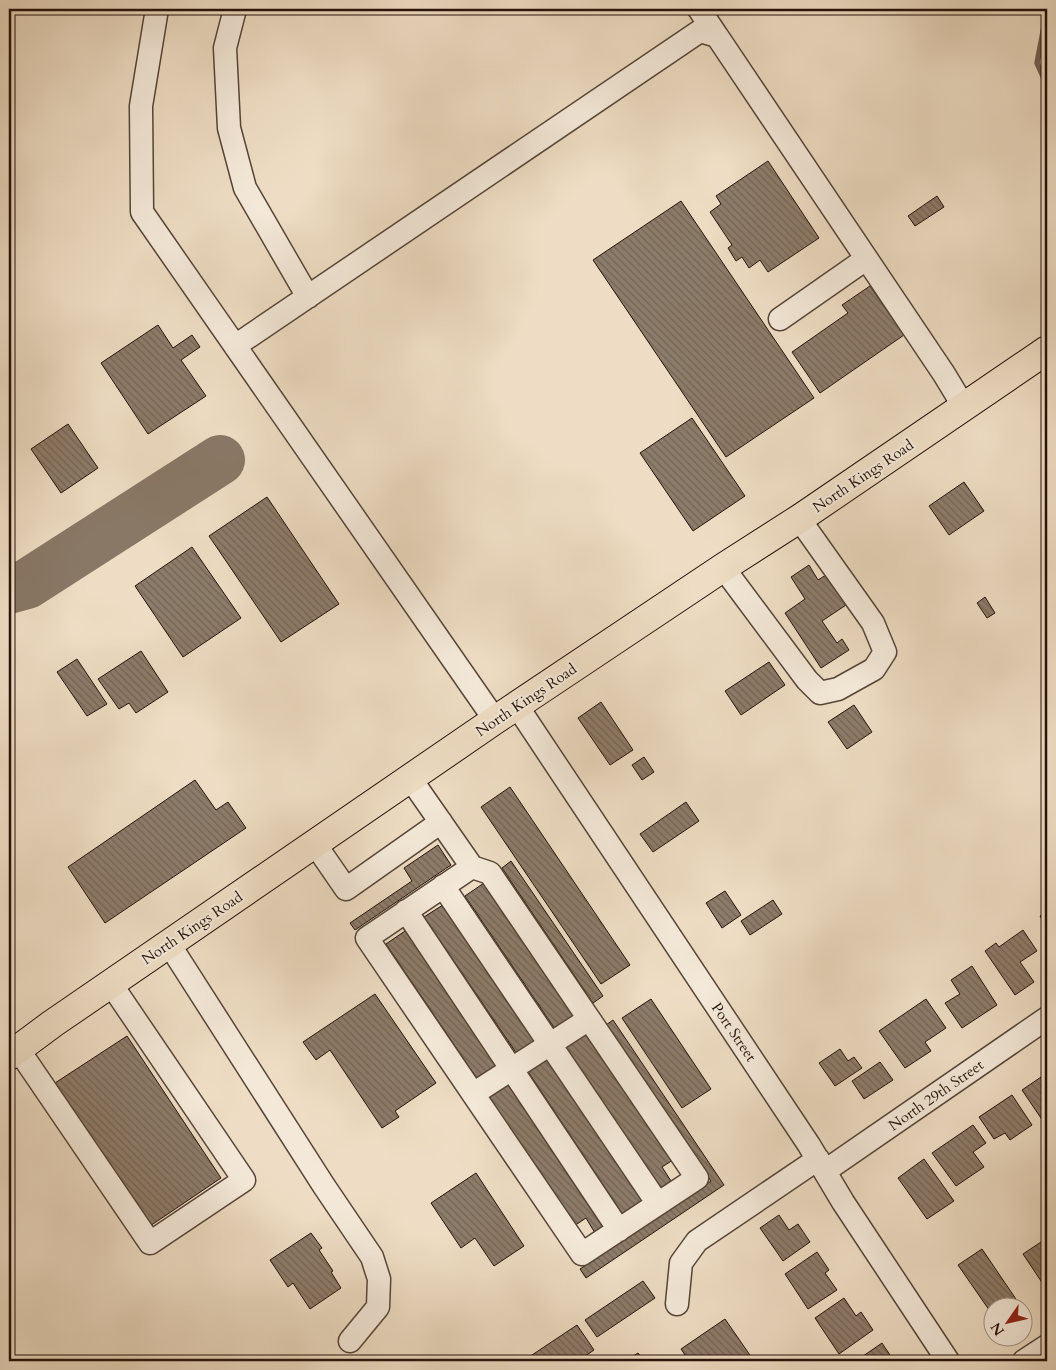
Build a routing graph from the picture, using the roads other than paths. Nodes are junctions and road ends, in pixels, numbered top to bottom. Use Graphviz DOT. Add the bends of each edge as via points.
graph roads {
  1 [pos="157,9"];
  2 [pos="235,9"];
  3 [pos="699,9"];
  4 [pos="717,36"];
  5 [pos="866,260"];
  6 [pos="308,297"];
  7 [pos="780,319"];
  8 [pos="236,346"];
  9 [pos="1047,350"];
  10 [pos="964,407"];
  11 [pos="802,517"];
  12 [pos="724,567"];
  13 [pos="506,713"];
  14 [pos="410,778"];
  15 [pos="440,822"];
  16 [pos="315,844"];
  17 [pos="472,867"];
  18 [pos="443,886"];
  19 [pos="406,911"];
  20 [pos="169,944"];
  21 [pos="111,984"];
  22 [pos="1047,1018"];
  23 [pos="589,1019"];
  24 [pos="550,1043"];
  25 [pos="14,1052"];
  26 [pos="511,1068"];
  27 [pos="473,1094"];
  28 [pos="821,1165"];
  29 [pos="658,1204"];
  30 [pos="619,1230"];
  31 [pos="677,1304"];
  32 [pos="350,1341"];
  33 [pos="1047,1346"];
  34 [pos="948,1361"];
  35 [pos="1024,1361"];
  1 -- 8 [label="street, Port Street" via="142,106 142,212"];
  2 -- 6 [label="street" via="225,48 229,128 245,188"];
  3 -- 4 [label="street"];
  4 -- 5 [label="street"];
  4 -- 6 [label="street" via="700,30"];
  5 -- 7 [label="street"];
  5 -- 10 [label="street"];
  6 -- 8 [label="street"];
  8 -- 13 [label="street, Port Street"];
  9 -- 10 [label="main road, North Kings Road"];
  10 -- 11 [label="main road, North Kings Road"];
  11 -- 12 [label="main road, North Kings Road"];
  11 -- 12 [label="street" via="800,520 873,623 884,652 874,669 838,689 820,694"];
  12 -- 13 [label="main road, North Kings Road"];
  13 -- 14 [label="main road, North Kings Road"];
  13 -- 28 [label="street, Port Street"];
  14 -- 15 [label="street"];
  14 -- 16 [label="main road, North Kings Road"];
  15 -- 16 [label="street" via="346,889"];
  15 -- 17 [label="street"];
  16 -- 20 [label="main road, North Kings Road"];
  17 -- 18 [label="street"];
  17 -- 23 [label="street" via="490,874"];
  18 -- 19 [label="street"];
  18 -- 24 [label="street"];
  19 -- 26 [label="street"];
  19 -- 27 [label="street" via="367,938"];
  20 -- 21 [label="main road, North Kings Road"];
  20 -- 32 [label="street" via="372,1257 379,1279 378,1307"];
  21 -- 25 [label="main road, North Kings Road"];
  21 -- 25 [label="street" via="244,1180 150,1243"];
  22 -- 28 [label="street, North 29th Street"];
  23 -- 24 [label="street"];
  23 -- 29 [label="street" via="697,1178"];
  24 -- 26 [label="street"];
  24 -- 29 [label="street"];
  26 -- 27 [label="street"];
  26 -- 30 [label="street"];
  27 -- 30 [label="street" via="582,1254"];
  28 -- 31 [label="street, North 29th Street" via="697,1241 681,1264"];
  28 -- 34 [label="street, Port Street"];
  29 -- 30 [label="street"];
  33 -- 35 [label="street"];
}
